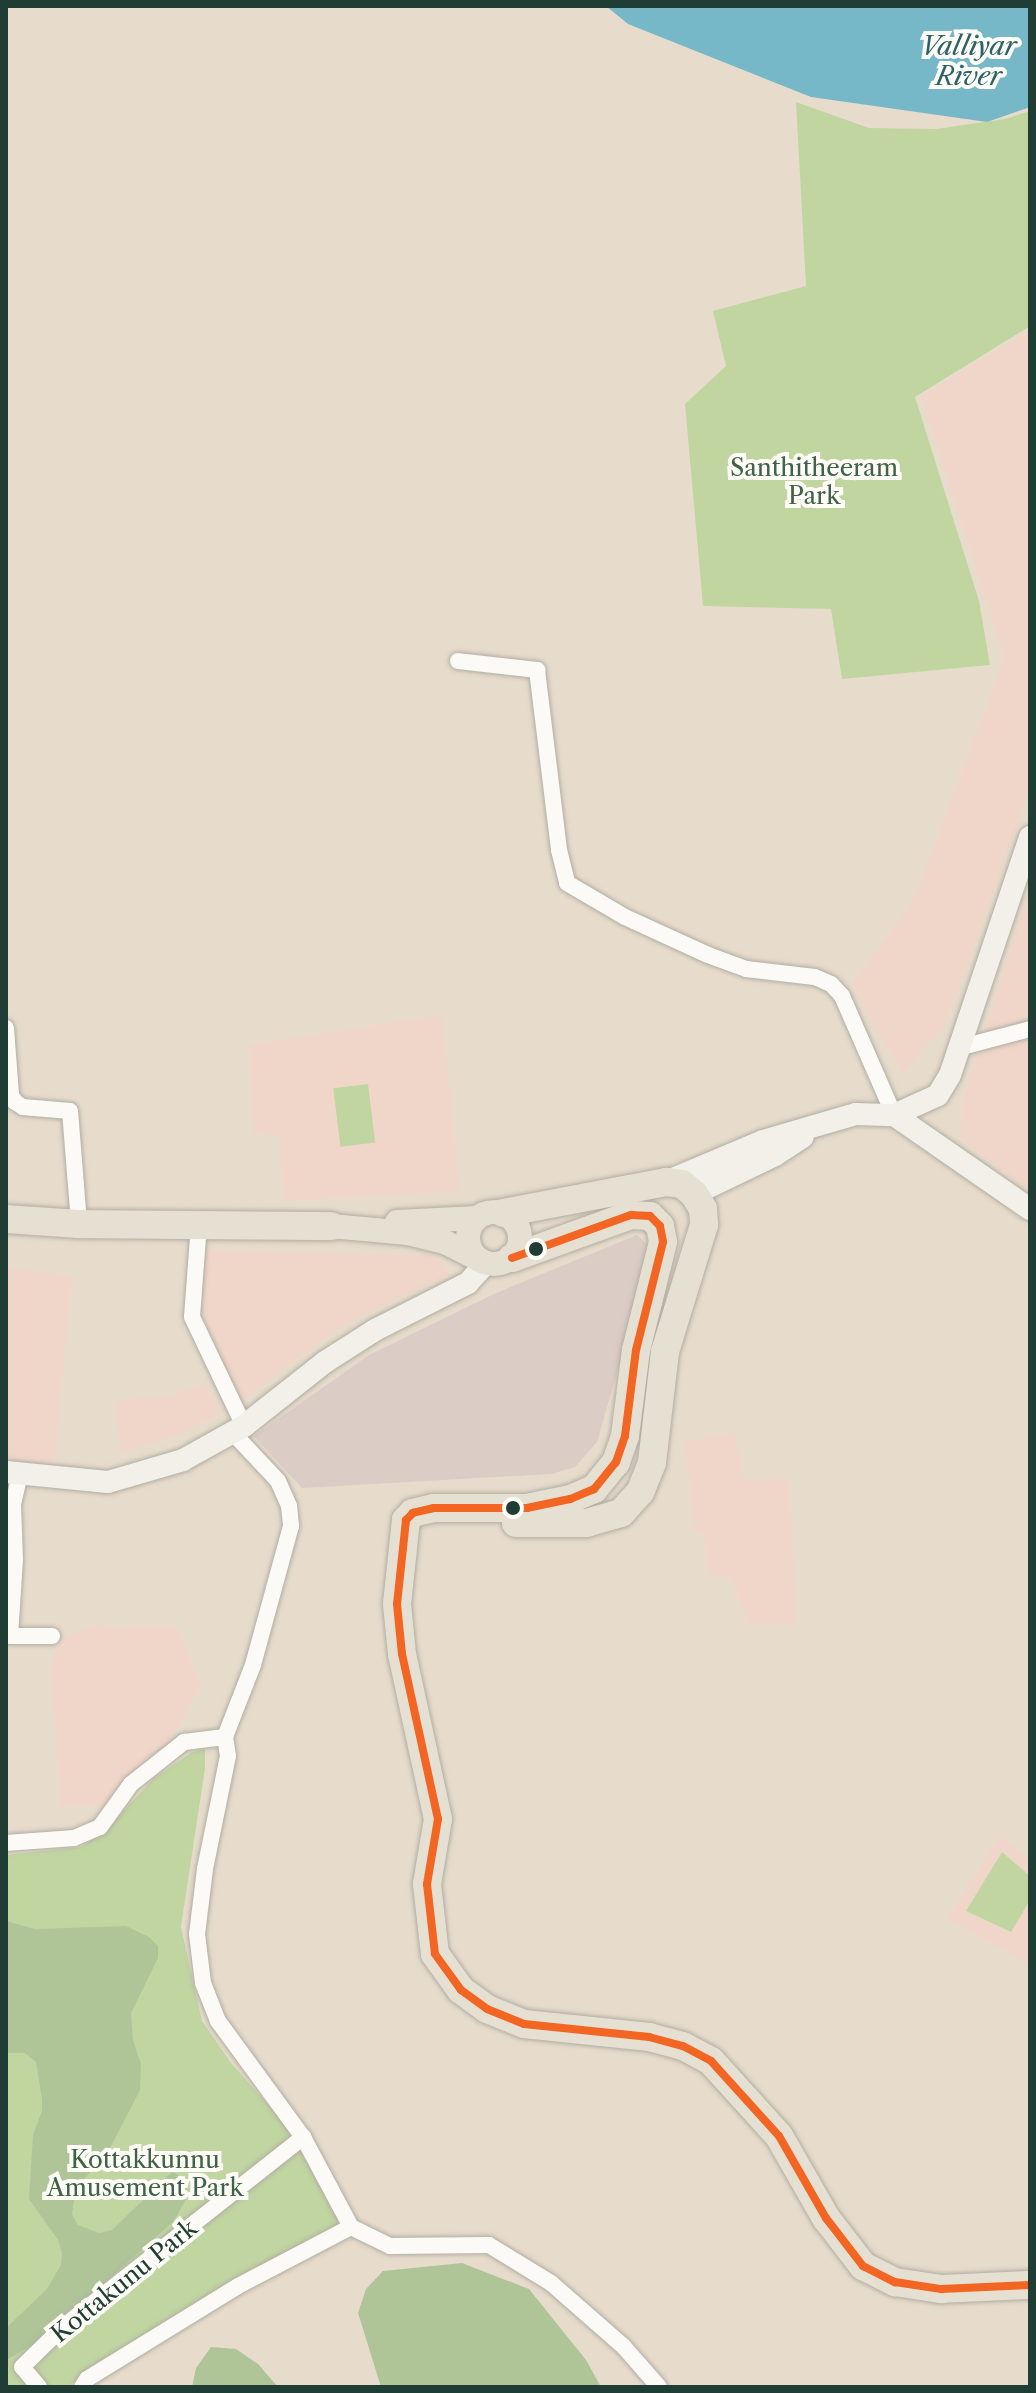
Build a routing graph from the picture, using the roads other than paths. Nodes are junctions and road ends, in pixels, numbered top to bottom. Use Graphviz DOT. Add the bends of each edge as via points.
graph roads {
  1 [pos="458,661"];
  2 [pos="1030,837"];
  3 [pos="6,1028"];
  4 [pos="1030,1029"];
  5 [pos="962,1047"];
  6 [pos="894,1115"];
  7 [pos="821,1125"];
  8 [pos="666,1182"];
  9 [pos="694,1194"];
  10 [pos="1030,1209"];
  11 [pos="490,1216"];
  12 [pos="6,1219"];
  13 [pos="79,1224"];
  14 [pos="199,1224"];
  15 [pos="331,1226"];
  16 [pos="492,1260"];
  17 [pos="238,1430"];
  18 [pos="13,1473"];
  19 [pos="402,1546"];
  20 [pos="52,1636"];
  21 [pos="225,1737"];
  22 [pos="6,1843"];
  23 [pos="303,2137"];
  24 [pos="351,2227"];
  25 [pos="1030,2285"];
  26 [pos="39,2387"];
  27 [pos="82,2387"];
  28 [pos="659,2387"];
  1 -- 6 [label="street" via="537,670 567,883 708,955 746,969 815,977 831,984 842,996"];
  2 -- 5 [label="main road"];
  3 -- 13 [label="street" via="15,1102 70,1111"];
  4 -- 5 [label="street"];
  5 -- 6 [label="main road" via="938,1095"];
  6 -- 7 [label="main road" via="856,1114"];
  6 -- 10 [label="main road"];
  7 -- 8 [label="main road" via="763,1141"];
  7 -- 9 [label="main road" via="775,1155"];
  8 -- 9 [label="highway" via="682,1184"];
  8 -- 11 [label="highway"];
  9 -- 19 [label="highway" via="704,1225 665,1352 652,1463 640,1492 621,1513 587,1523 447,1519 420,1524"];
  11 -- 15 [label="main road"];
  11 -- 16 [label="main road" via="468,1239"];
  11 -- 16 [label="main road" via="517,1224 520,1233 518,1251"];
  12 -- 13 [label="highway"];
  13 -- 14 [label="highway"];
  14 -- 15 [label="highway"];
  14 -- 17 [label="street" via="192,1317"];
  15 -- 16 [label="main road" via="408,1233"];
  16 -- 17 [label="main road" via="468,1283 325,1362"];
  16 -- 19 [label="highway" via="631,1215 650,1216 660,1226 663,1242 636,1350 625,1436 616,1462 594,1489 527,1508 434,1508 413,1513 406,1520"];
  17 -- 18 [label="main road" via="183,1460 108,1482"];
  17 -- 21 [label="street" via="278,1481 291,1526 253,1665"];
  18 -- 20 [label="street" via="10,1636"];
  19 -- 25 [label="highway" via="397,1604 402,1654 438,1819 427,1884 429,1922 435,1954 447,1974 487,2009 524,2024 649,2037 711,2061 779,2136 826,2218 863,2266 895,2282 941,2289"];
  21 -- 22 [label="street" via="184,1742 131,1784 100,1827 74,1838"];
  21 -- 23 [label="street" via="228,1756 197,1934 203,1983 218,2021"];
  23 -- 24 [label="street"];
  23 -- 26 [label="street, Kottakunu Park" via="64,2326 22,2367"];
  24 -- 27 [label="street" via="238,2286"];
  24 -- 28 [label="street" via="390,2246 489,2245 551,2283 624,2347"];
}
